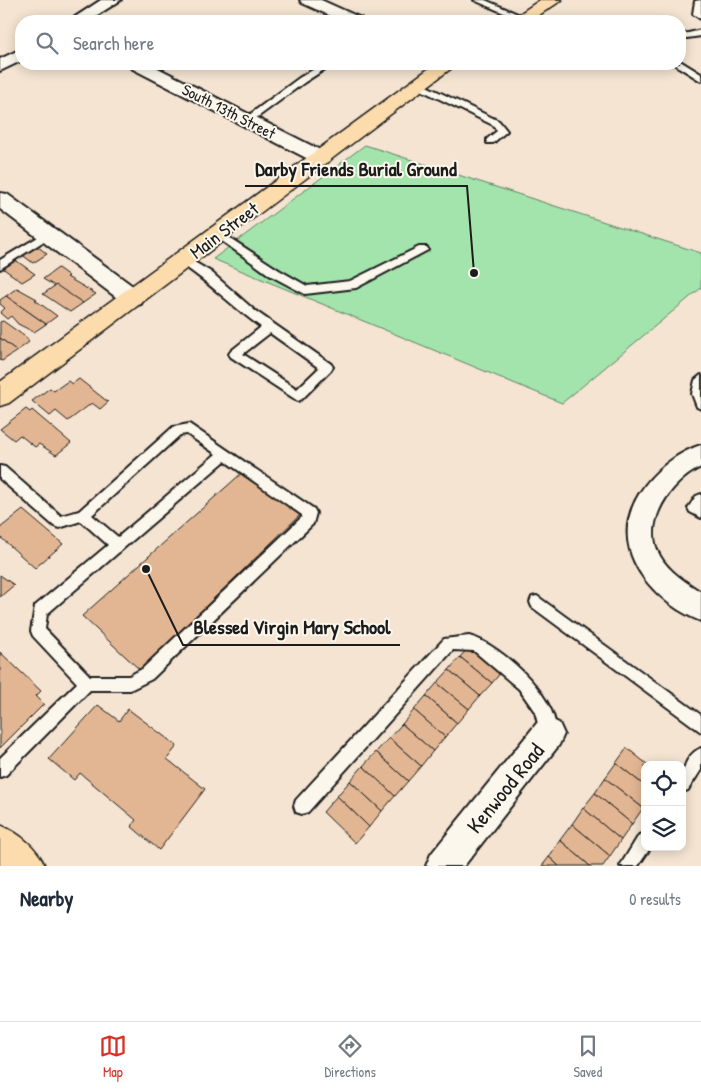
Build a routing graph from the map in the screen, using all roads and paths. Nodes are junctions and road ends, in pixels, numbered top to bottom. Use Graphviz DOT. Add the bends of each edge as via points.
graph roads {
  1 [pos="113,0"];
  2 [pos="308,0"];
  3 [pos="478,0"];
  4 [pos="501,0"];
  5 [pos="553,0"];
  6 [pos="701,4"];
  7 [pos="495,7"];
  8 [pos="701,13"];
  9 [pos="87,15"];
  10 [pos="342,15"];
  11 [pos="510,15"];
  12 [pos="528,15"];
  13 [pos="701,33"];
  14 [pos="686,36"];
  15 [pos="15,57"];
  16 [pos="0,66"];
  17 [pos="686,68"];
  18 [pos="149,70"];
  19 [pos="319,70"];
  20 [pos="439,70"];
  21 [pos="701,78"];
  22 [pos="418,86"];
  23 [pos="248,120"];
  24 [pos="490,141"];
  25 [pos="321,158"];
  26 [pos="0,198"];
  27 [pos="48,234"];
  28 [pos="219,234"];
  29 [pos="423,250"];
  30 [pos="184,260"];
  31 [pos="0,265"];
  32 [pos="133,298"];
  33 [pos="269,327"];
  34 [pos="701,380"];
  35 [pos="1,394"];
  36 [pos="701,404"];
  37 [pos="225,454"];
  38 [pos="701,455"];
  39 [pos="0,470"];
  40 [pos="701,500"];
  41 [pos="701,512"];
  42 [pos="84,515"];
  43 [pos="118,545"];
  44 [pos="537,602"];
  45 [pos="701,608"];
  46 [pos="87,683"];
  47 [pos="701,724"];
  48 [pos="548,734"];
  49 [pos="701,756"];
  50 [pos="0,769"];
  51 [pos="686,778"];
  52 [pos="302,806"];
  53 [pos="0,843"];
  54 [pos="641,847"];
  55 [pos="26,866"];
  56 [pos="443,866"];
  57 [pos="628,866"];
  1 -- 9 [label="street"];
  2 -- 10 [label="street"];
  3 -- 7 [label="lane"];
  4 -- 7 [label="lane"];
  5 -- 12 [label="main road"];
  6 -- 8 [label="street"];
  7 -- 11 [label="lane"];
  13 -- 14 [label="lane"];
  15 -- 16 [label="street"];
  17 -- 21 [label="lane"];
  18 -- 23 [label="street, South 13th Street"];
  19 -- 23 [label="lane"];
  20 -- 22 [label="main road, Main Street"];
  22 -- 24 [label="lane" via="496,123 502,132"];
  22 -- 25 [label="main road, Main Street"];
  23 -- 25 [label="street, South 13th Street"];
  25 -- 28 [label="main road, Main Street"];
  26 -- 27 [label="street"];
  27 -- 31 [label="lane"];
  27 -- 32 [label="street"];
  28 -- 29 [label="lane" via="305,290 352,285"];
  28 -- 30 [label="main road, Main Street"];
  30 -- 32 [label="main road, Main Street"];
  30 -- 33 [label="lane"];
  32 -- 35 [label="main road, Main Street"];
  33 -- 33 [label="lane" via="327,368 298,396 235,354"];
  34 -- 36 [label="lane" via="698,394"];
  37 -- 42 [label="lane" via="189,429 177,431"];
  37 -- 43 [label="lane"];
  37 -- 46 [label="lane" via="309,513 308,520 147,674 130,683"];
  38 -- 45 [label="street" via="688,459 673,470 654,492 645,512 643,547 662,581"];
  39 -- 42 [label="lane" via="59,522"];
  40 -- 41 [label="lane" via="695,508"];
  42 -- 43 [label="lane"];
  43 -- 46 [label="lane" via="40,611 38,631"];
  44 -- 47 [label="lane"];
  46 -- 50 [label="lane"];
  48 -- 52 [label="lane" via="542,706 525,683 482,648 472,643 449,644"];
  48 -- 56 [label="street, Kenwood Road"];
  49 -- 51 [label="lane"];
  53 -- 55 [label="main road"];
  54 -- 57 [label="lane"];
}
